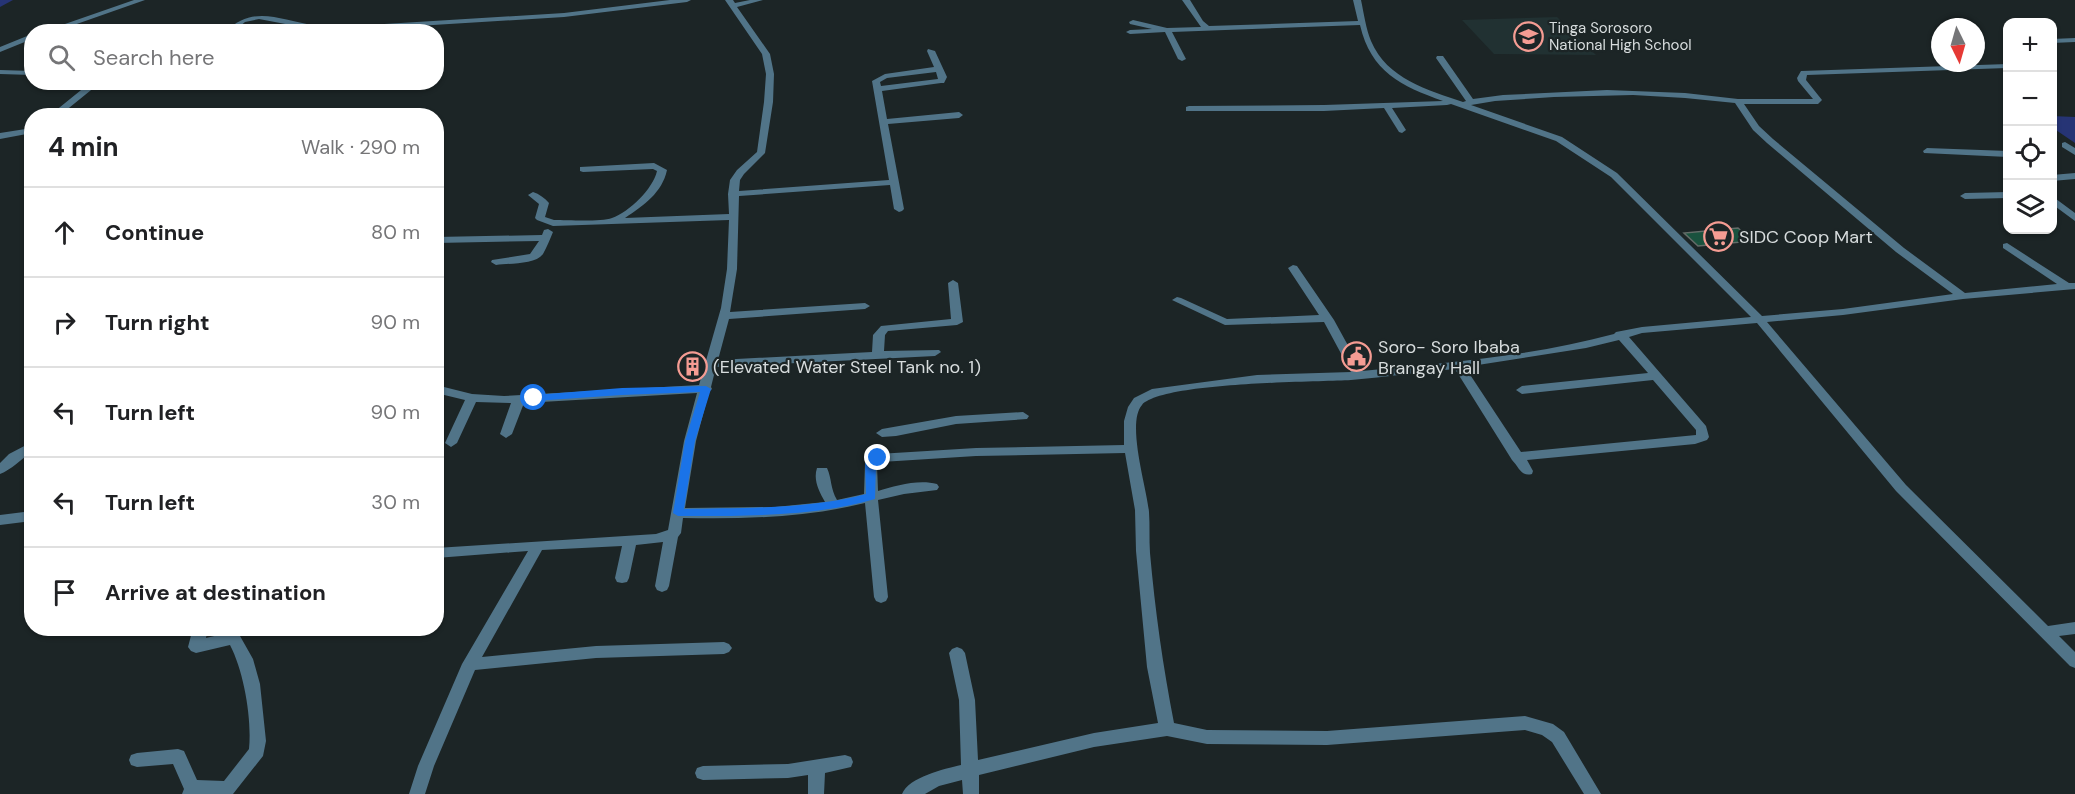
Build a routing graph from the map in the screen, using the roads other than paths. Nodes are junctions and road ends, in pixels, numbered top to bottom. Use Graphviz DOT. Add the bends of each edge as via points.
graph roads {
  1 [pos="141,0"];
  2 [pos="687,0"];
  3 [pos="759,0"];
  4 [pos="1186,0"];
  5 [pos="1357,0"];
  6 [pos="730,3"];
  7 [pos="1133,22"];
  8 [pos="1363,23"];
  9 [pos="69,24"];
  10 [pos="238,24"];
  11 [pos="299,24"];
  12 [pos="417,24"];
  13 [pos="1208,28"];
  14 [pos="1167,30"];
  15 [pos="1130,32"];
  16 [pos="24,40"];
  17 [pos="2075,40"];
  18 [pos="2057,41"];
  19 [pos="0,50"];
  20 [pos="931,51"];
  21 [pos="1440,58"];
  22 [pos="1182,59"];
  23 [pos="2003,66"];
  24 [pos="0,72"];
  25 [pos="24,73"];
  26 [pos="87,90"];
  27 [pos="1738,101"];
  28 [pos="1463,103"];
  29 [pos="1386,105"];
  30 [pos="63,108"];
  31 [pos="1189,109"];
  32 [pos="959,115"];
  33 [pos="884,122"];
  34 [pos="1402,130"];
  35 [pos="24,132"];
  36 [pos="0,136"];
  37 [pos="2065,146"];
  38 [pos="1927,151"];
  39 [pos="2075,152"];
  40 [pos="2003,154"];
  41 [pos="583,169"];
  42 [pos="2075,176"];
  43 [pos="2057,178"];
  44 [pos="895,182"];
  45 [pos="733,194"];
  46 [pos="533,195"];
  47 [pos="2003,195"];
  48 [pos="1965,196"];
  49 [pos="2057,203"];
  50 [pos="899,209"];
  51 [pos="733,217"];
  52 [pos="2075,218"];
  53 [pos="614,220"];
  54 [pos="553,223"];
  55 [pos="546,238"];
  56 [pos="444,240"];
  57 [pos="2007,246"];
  58 [pos="496,262"];
  59 [pos="1293,268"];
  60 [pos="953,284"];
  61 [pos="2070,286"];
  62 [pos="1963,296"];
  63 [pos="1177,300"];
  64 [pos="865,306"];
  65 [pos="724,316"];
  66 [pos="1759,319"];
  67 [pos="1329,320"];
  68 [pos="1620,334"];
  69 [pos="935,352"];
  70 [pos="879,355"];
  71 [pos="712,364"];
  72 [pos="1458,365"];
  73 [pos="1358,375"];
  74 [pos="1657,376"];
  75 [pos="706,389"];
  76 [pos="1522,390"];
  77 [pos="444,391"];
  78 [pos="472,398"];
  79 [pos="519,399"];
  80 [pos="1023,416"];
  81 [pos="882,433"];
  82 [pos="506,434"];
  83 [pos="451,443"];
  84 [pos="1131,449"];
  85 [pos="24,451"];
  86 [pos="1517,457"];
  87 [pos="0,470"];
  88 [pos="822,471"];
  89 [pos="1527,471"];
  90 [pos="932,487"];
  91 [pos="871,496"];
  92 [pos="833,505"];
  93 [pos="678,513"];
  94 [pos="24,517"];
  95 [pos="0,520"];
  96 [pos="670,535"];
  97 [pos="630,540"];
  98 [pos="538,545"];
  99 [pos="444,552"];
  100 [pos="622,578"];
  101 [pos="662,586"];
  102 [pos="881,597"];
  103 [pos="2075,628"];
  104 [pos="2045,632"];
  105 [pos="199,636"];
  106 [pos="724,648"];
  107 [pos="957,653"];
  108 [pos="2075,662"];
  109 [pos="470,664"];
  110 [pos="1167,729"];
  111 [pos="137,760"];
  112 [pos="845,762"];
  113 [pos="817,767"];
  114 [pos="970,771"];
  115 [pos="703,773"];
  116 [pos="191,792"];
  117 [pos="417,794"];
  118 [pos="816,794"];
  119 [pos="910,794"];
  120 [pos="971,794"];
  121 [pos="1593,794"];
  1 -- 9 [label="street"];
  2 -- 12 [label="street" via="564,15"];
  3 -- 6 [label="street"];
  4 -- 13 [label="street"];
  5 -- 8 [label="street"];
  6 -- 45 [label="street" via="770,61 761,153 735,180"];
  7 -- 14 [label="street"];
  8 -- 13 [label="street"];
  8 -- 28 [label="street" via="1367,41 1379,62 1399,80"];
  10 -- 11 [label="street" via="251,17"];
  13 -- 14 [label="street"];
  14 -- 15 [label="street"];
  14 -- 22 [label="street"];
  16 -- 19 [label="street"];
  17 -- 18 [label="street"];
  20 -- 33 [label="street" via="939,69 885,76 876,81"];
  21 -- 28 [label="street"];
  23 -- 27 [label="street" via="1804,73 1802,81 1818,100 1815,102"];
  24 -- 25 [label="street"];
  26 -- 30 [label="street"];
  27 -- 28 [label="street" via="1626,92"];
  27 -- 62 [label="street" via="1770,141 1900,250"];
  28 -- 29 [label="street"];
  28 -- 66 [label="street" via="1559,139 1614,175"];
  29 -- 31 [label="street"];
  29 -- 34 [label="street"];
  32 -- 33 [label="street"];
  33 -- 44 [label="street"];
  35 -- 36 [label="street"];
  37 -- 39 [label="street"];
  38 -- 40 [label="street"];
  41 -- 53 [label="street" via="654,166 662,170 656,186 640,204"];
  42 -- 43 [label="street"];
  44 -- 45 [label="street"];
  44 -- 50 [label="street"];
  45 -- 51 [label="street"];
  46 -- 54 [label="street" via="544,203 540,218"];
  47 -- 48 [label="street"];
  49 -- 52 [label="street"];
  51 -- 53 [label="street"];
  51 -- 65 [label="street" via="732,269"];
  53 -- 54 [label="street"];
  54 -- 55 [label="street"];
  55 -- 56 [label="street"];
  55 -- 58 [label="street" via="533,257"];
  57 -- 61 [label="street"];
  59 -- 67 [label="street"];
  60 -- 70 [label="street" via="957,322 885,328 879,335"];
  61 -- 62 [label="street"];
  62 -- 66 [label="street"];
  63 -- 67 [label="street" via="1225,322"];
  64 -- 65 [label="street"];
  65 -- 71 [label="street"];
  66 -- 68 [label="street"];
  66 -- 104 [label="street" via="1901,488"];
  67 -- 73 [label="street"];
  68 -- 72 [label="street" via="1586,345"];
  68 -- 74 [label="street"];
  69 -- 70 [label="street"];
  70 -- 71 [label="street"];
  71 -- 75 [label="street"];
  72 -- 73 [label="street"];
  72 -- 86 [label="street"];
  73 -- 84 [label="street" via="1257,379 1145,395 1134,404 1130,414"];
  74 -- 76 [label="street"];
  74 -- 86 [label="street" via="1701,429 1703,437"];
  75 -- 79 [label="street"];
  75 -- 93 [label="street" via="690,441"];
  77 -- 78 [label="street"];
  78 -- 79 [label="street"];
  78 -- 83 [label="street"];
  79 -- 82 [label="street"];
  80 -- 81 [label="street" via="956,420"];
  84 -- 91 [label="street" via="878,458 871,463"];
  84 -- 110 [label="street" via="1142,510 1155,667"];
  85 -- 87 [label="street"];
  86 -- 89 [label="street"];
  88 -- 92 [label="street" via="824,489"];
  90 -- 91 [label="street"];
  91 -- 92 [label="street"];
  91 -- 102 [label="street"];
  92 -- 93 [label="street"];
  93 -- 96 [label="street" via="674,533"];
  94 -- 95 [label="street"];
  96 -- 97 [label="street"];
  96 -- 101 [label="street"];
  97 -- 98 [label="street"];
  97 -- 100 [label="street"];
  98 -- 99 [label="street"];
  98 -- 109 [label="street"];
  103 -- 104 [label="street"];
  104 -- 108 [label="street"];
  105 -- 116 [label="street" via="196,647 235,640 252,684 258,741 257,751 229,788 197,786"];
  106 -- 109 [label="street" via="596,652"];
  107 -- 114 [label="street" via="967,700"];
  109 -- 117 [label="street"];
  110 -- 114 [label="street" via="1094,740"];
  110 -- 121 [label="street" via="1207,737 1327,738 1525,723 1547,729 1558,737"];
  111 -- 116 [label="street" via="177,756"];
  112 -- 113 [label="street"];
  113 -- 115 [label="street"];
  113 -- 118 [label="street"];
  114 -- 119 [label="street" via="935,779"];
  114 -- 120 [label="street"];
}
